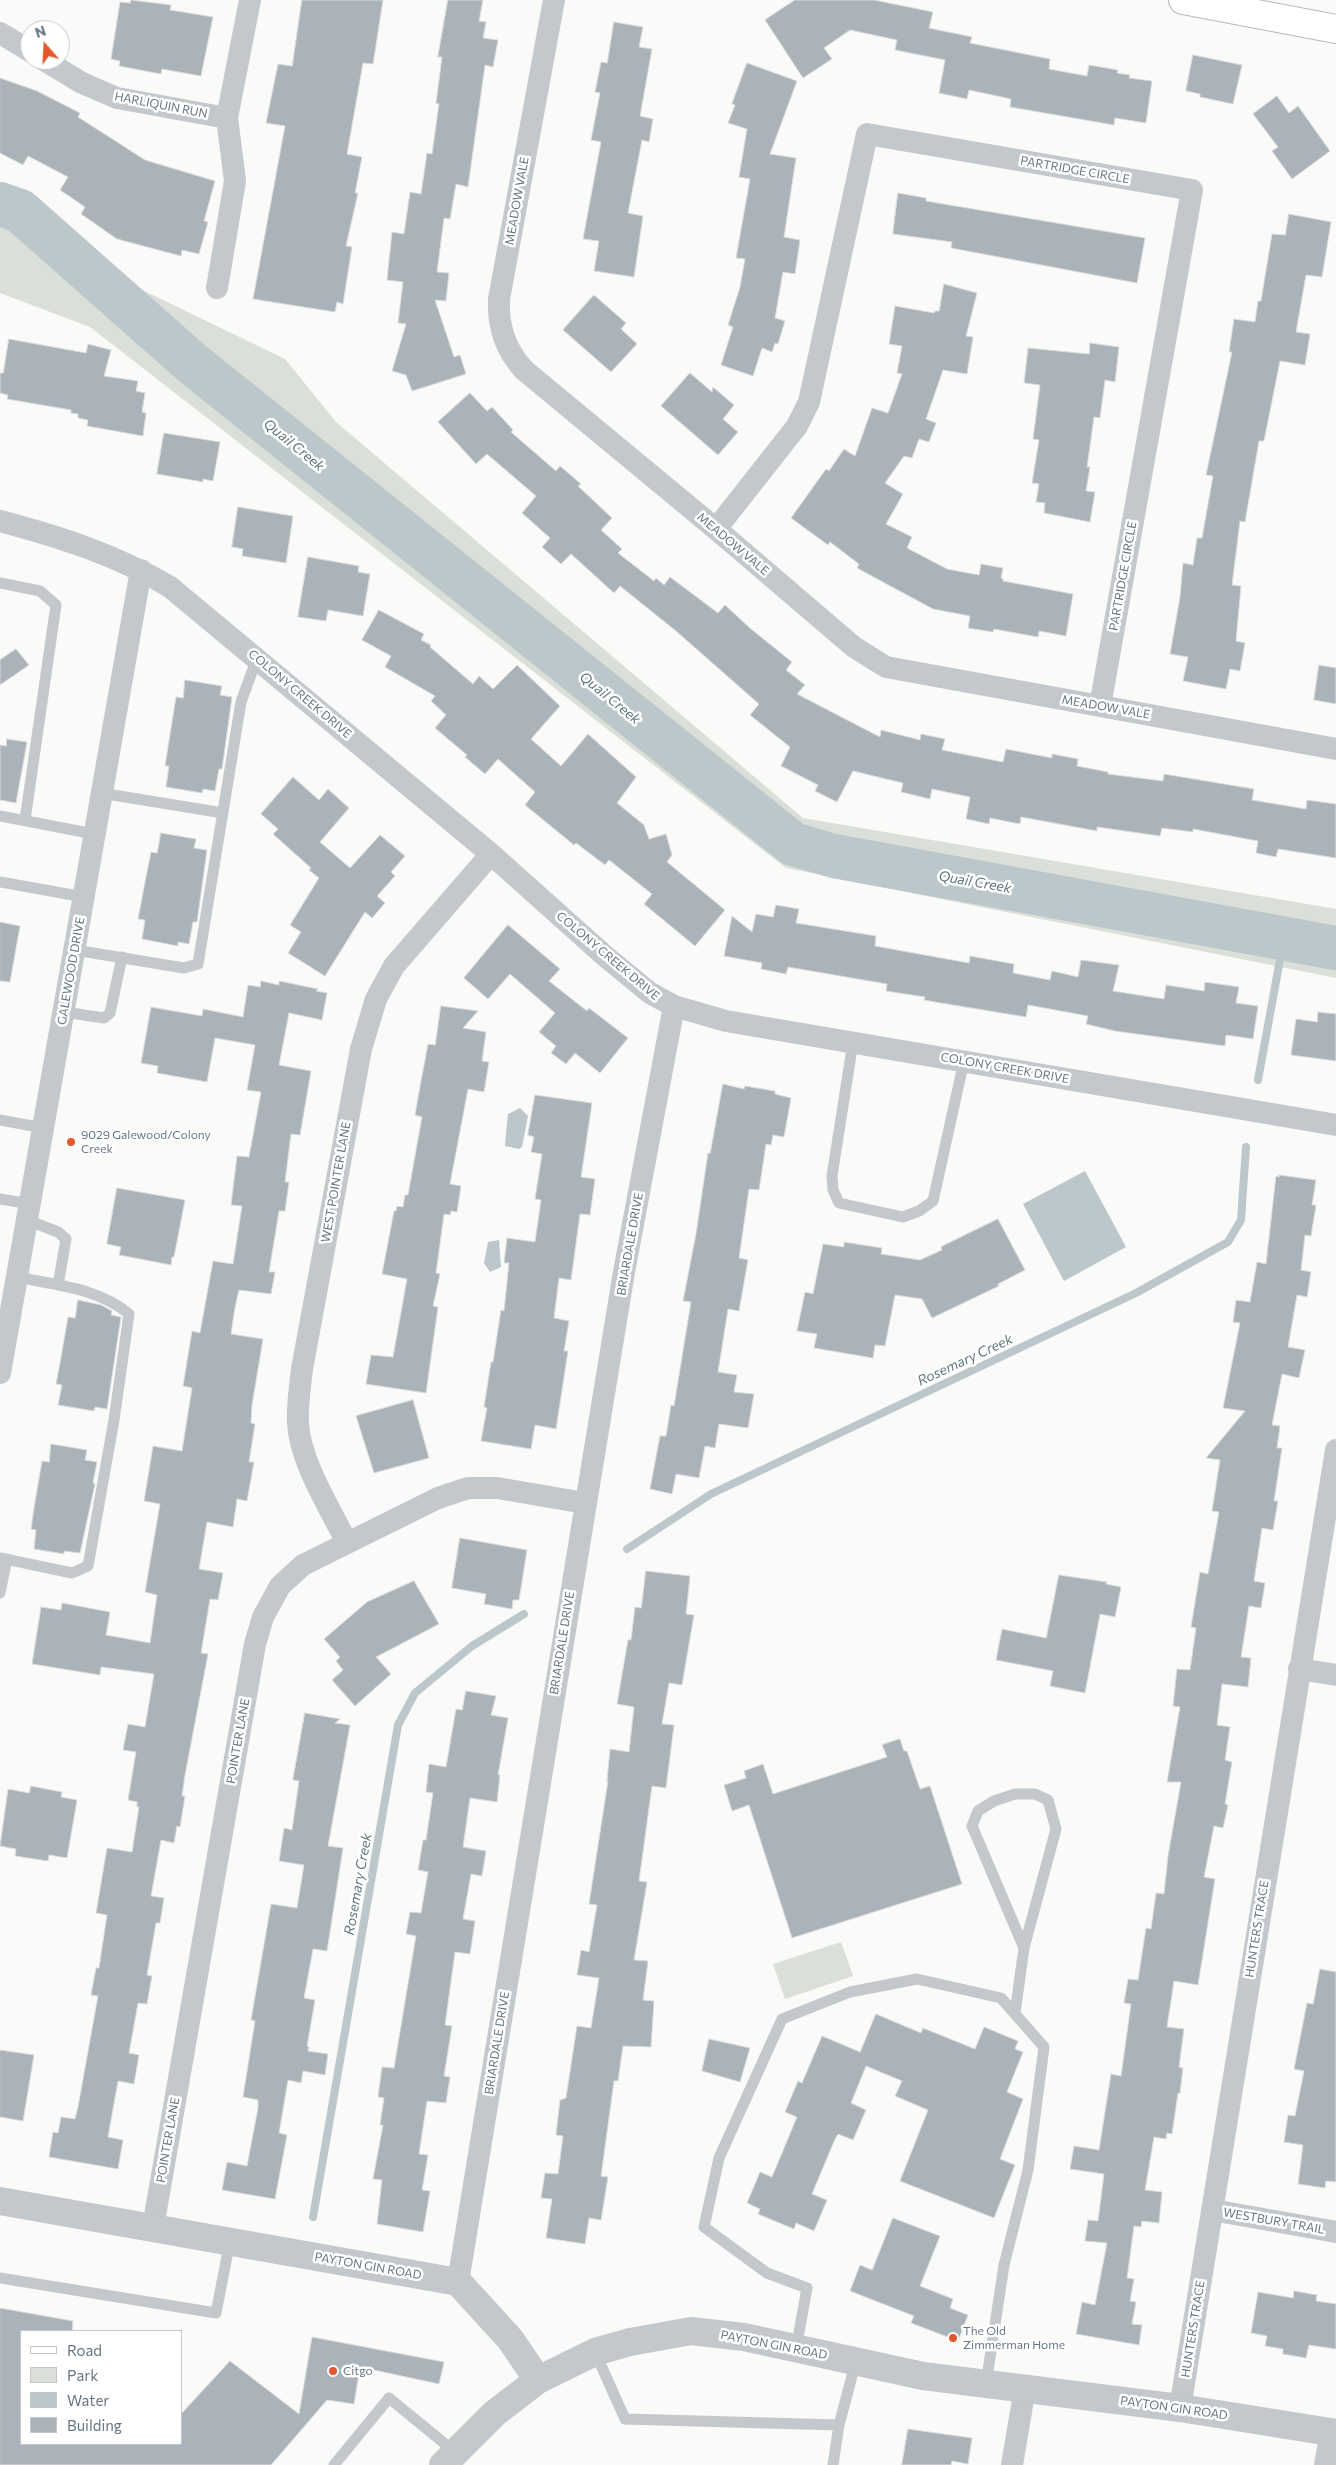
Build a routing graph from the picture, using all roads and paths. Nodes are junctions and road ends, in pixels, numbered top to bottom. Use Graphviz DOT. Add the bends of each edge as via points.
graph roads {
  1 [pos="250,0"];
  2 [pos="554,0"];
  3 [pos="1183,0"];
  4 [pos="1238,5"];
  5 [pos="1336,28"];
  6 [pos="0,33"];
  7 [pos="20,45"];
  8 [pos="60,70"];
  9 [pos="227,118"];
  10 [pos="217,288"];
  11 [pos="0,521"];
  12 [pos="716,529"];
  13 [pos="141,570"];
  14 [pos="0,583"];
  15 [pos="257,658"];
  16 [pos="1100,706"];
  17 [pos="1336,749"];
  18 [pos="101,794"];
  19 [pos="223,813"];
  20 [pos="0,816"];
  21 [pos="25,820"];
  22 [pos="94,834"];
  23 [pos="491,854"];
  24 [pos="0,882"];
  25 [pos="84,897"];
  26 [pos="75,950"];
  27 [pos="122,958"];
  28 [pos="674,1006"];
  29 [pos="64,1012"];
  30 [pos="853,1042"];
  31 [pos="964,1061"];
  32 [pos="0,1120"];
  33 [pos="1336,1125"];
  34 [pos="43,1128"];
  35 [pos="0,1199"];
  36 [pos="28,1212"];
  37 [pos="17,1277"];
  38 [pos="58,1285"];
  39 [pos="0,1373"];
  40 [pos="1336,1450"];
  41 [pos="585,1502"];
  42 [pos="347,1543"];
  43 [pos="3,1559"];
  44 [pos="0,1593"];
  45 [pos="1299,1669"];
  46 [pos="1336,1675"];
  47 [pos="1024,1948"];
  48 [pos="1015,2013"];
  49 [pos="0,2201"];
  50 [pos="1212,2210"];
  51 [pos="153,2227"];
  52 [pos="1336,2232"];
  53 [pos="230,2241"];
  54 [pos="0,2278"];
  55 [pos="458,2282"];
  56 [pos="796,2349"];
  57 [pos="595,2352"];
  58 [pos="856,2361"];
  59 [pos="538,2380"];
  60 [pos="986,2384"];
  61 [pos="1025,2388"];
  62 [pos="1180,2408"];
  63 [pos="839,2425"];
  64 [pos="1333,2432"];
  65 [pos="449,2458"];
  66 [pos="336,2465"];
  67 [pos="833,2465"];
  68 [pos="1012,2465"];
  69 [pos="1325,2465"];
  1 -- 9 [label="street"];
  2 -- 12 [label="street, MEADOW VALE" via="499,299 501,332 511,354 524,370"];
  3 -- 4 [label="main road"];
  4 -- 5 [label="main road"];
  6 -- 7 [label="street"];
  8 -- 9 [label="street, HARLIQUIN RUN" via="82,84 117,98"];
  9 -- 10 [label="street" via="235,180"];
  11 -- 13 [label="street, COLONY CREEK DRIVE" via="89,547"];
  12 -- 16 [label="street, MEADOW VALE" via="854,647 886,667"];
  12 -- 16 [label="street, PARTRIDGE CIRCLE" via="797,426 809,402 867,134 1192,190"];
  13 -- 15 [label="street, COLONY CREEK DRIVE" via="170,587"];
  13 -- 18 [label="street, GALEWOOD DRIVE"];
  14 -- 21 [label="lane" via="40,591 56,605"];
  15 -- 19 [label="lane" via="241,702"];
  15 -- 23 [label="street, COLONY CREEK DRIVE"];
  16 -- 17 [label="street, MEADOW VALE"];
  18 -- 19 [label="lane"];
  18 -- 22 [label="street, GALEWOOD DRIVE"];
  19 -- 27 [label="lane" via="198,964 184,968"];
  20 -- 21 [label="lane"];
  21 -- 22 [label="lane"];
  22 -- 25 [label="street, GALEWOOD DRIVE"];
  23 -- 28 [label="street, COLONY CREEK DRIVE" via="605,956 650,993"];
  23 -- 42 [label="street, WEST POINTER LANE" via="394,966 376,999 361,1049 302,1369 298,1408 298,1424 308,1462"];
  24 -- 25 [label="lane"];
  25 -- 26 [label="street, GALEWOOD DRIVE"];
  26 -- 27 [label="lane"];
  26 -- 29 [label="street, GALEWOOD DRIVE"];
  27 -- 29 [label="lane" via="110,1013 104,1018"];
  28 -- 30 [label="street, COLONY CREEK DRIVE" via="726,1021"];
  28 -- 41 [label="street, BRIARDALE DRIVE"];
  29 -- 34 [label="street, GALEWOOD DRIVE"];
  30 -- 31 [label="street, COLONY CREEK DRIVE"];
  30 -- 31 [label="lane" via="832,1176 833,1190 839,1202 903,1217 919,1211 933,1200"];
  31 -- 33 [label="street, COLONY CREEK DRIVE"];
  32 -- 34 [label="lane"];
  34 -- 36 [label="street, GALEWOOD DRIVE"];
  35 -- 36 [label="lane"];
  36 -- 37 [label="street, GALEWOOD DRIVE"];
  36 -- 38 [label="lane" via="66,1239"];
  37 -- 38 [label="lane"];
  37 -- 39 [label="street, GALEWOOD DRIVE"];
  38 -- 43 [label="lane" via="116,1302 129,1314 98,1520 88,1566 72,1573"];
  40 -- 45 [label="street, HUNTERS TRACE"];
  41 -- 42 [label="street, POINTER LANE" via="497,1488 468,1488 438,1498"];
  41 -- 55 [label="street, BRIARDALE DRIVE"];
  42 -- 51 [label="street, POINTER LANE" via="304,1565 280,1586 263,1617"];
  43 -- 44 [label="lane"];
  45 -- 46 [label="street"];
  45 -- 50 [label="street, HUNTERS TRACE"];
  47 -- 47 [label="lane" via="1056,1830 1048,1800 1035,1794 1015,1794 994,1801 978,1811 972,1826"];
  47 -- 48 [label="lane"];
  48 -- 56 [label="lane" via="1001,1998 917,1980 850,1992 782,2019 719,2158 704,2227 766,2273 807,2288"];
  48 -- 60 [label="lane" via="1044,2047 1028,2170 1004,2265"];
  49 -- 51 [label="street, PAYTON GIN ROAD"];
  50 -- 52 [label="street, WESTBURY TRAIL"];
  50 -- 62 [label="street, HUNTERS TRACE"];
  51 -- 53 [label="street, PAYTON GIN ROAD"];
  53 -- 54 [label="lane" via="216,2313"];
  53 -- 55 [label="street, PAYTON GIN ROAD"];
  55 -- 59 [label="street" via="508,2337"];
  56 -- 57 [label="street, PAYTON GIN ROAD" via="744,2336 691,2331"];
  56 -- 58 [label="street, PAYTON GIN ROAD"];
  57 -- 59 [label="street, PAYTON GIN ROAD"];
  57 -- 63 [label="lane" via="625,2419"];
  58 -- 60 [label="street, PAYTON GIN ROAD" via="923,2376"];
  58 -- 63 [label="lane"];
  59 -- 65 [label="street, PAYTON GIN ROAD" via="494,2413"];
  60 -- 61 [label="street, PAYTON GIN ROAD"];
  61 -- 62 [label="street, PAYTON GIN ROAD"];
  61 -- 68 [label="street"];
  62 -- 64 [label="street, PAYTON GIN ROAD"];
  63 -- 67 [label="lane"];
  64 -- 69 [label="street"];
  65 -- 66 [label="lane" via="389,2398"];
}
